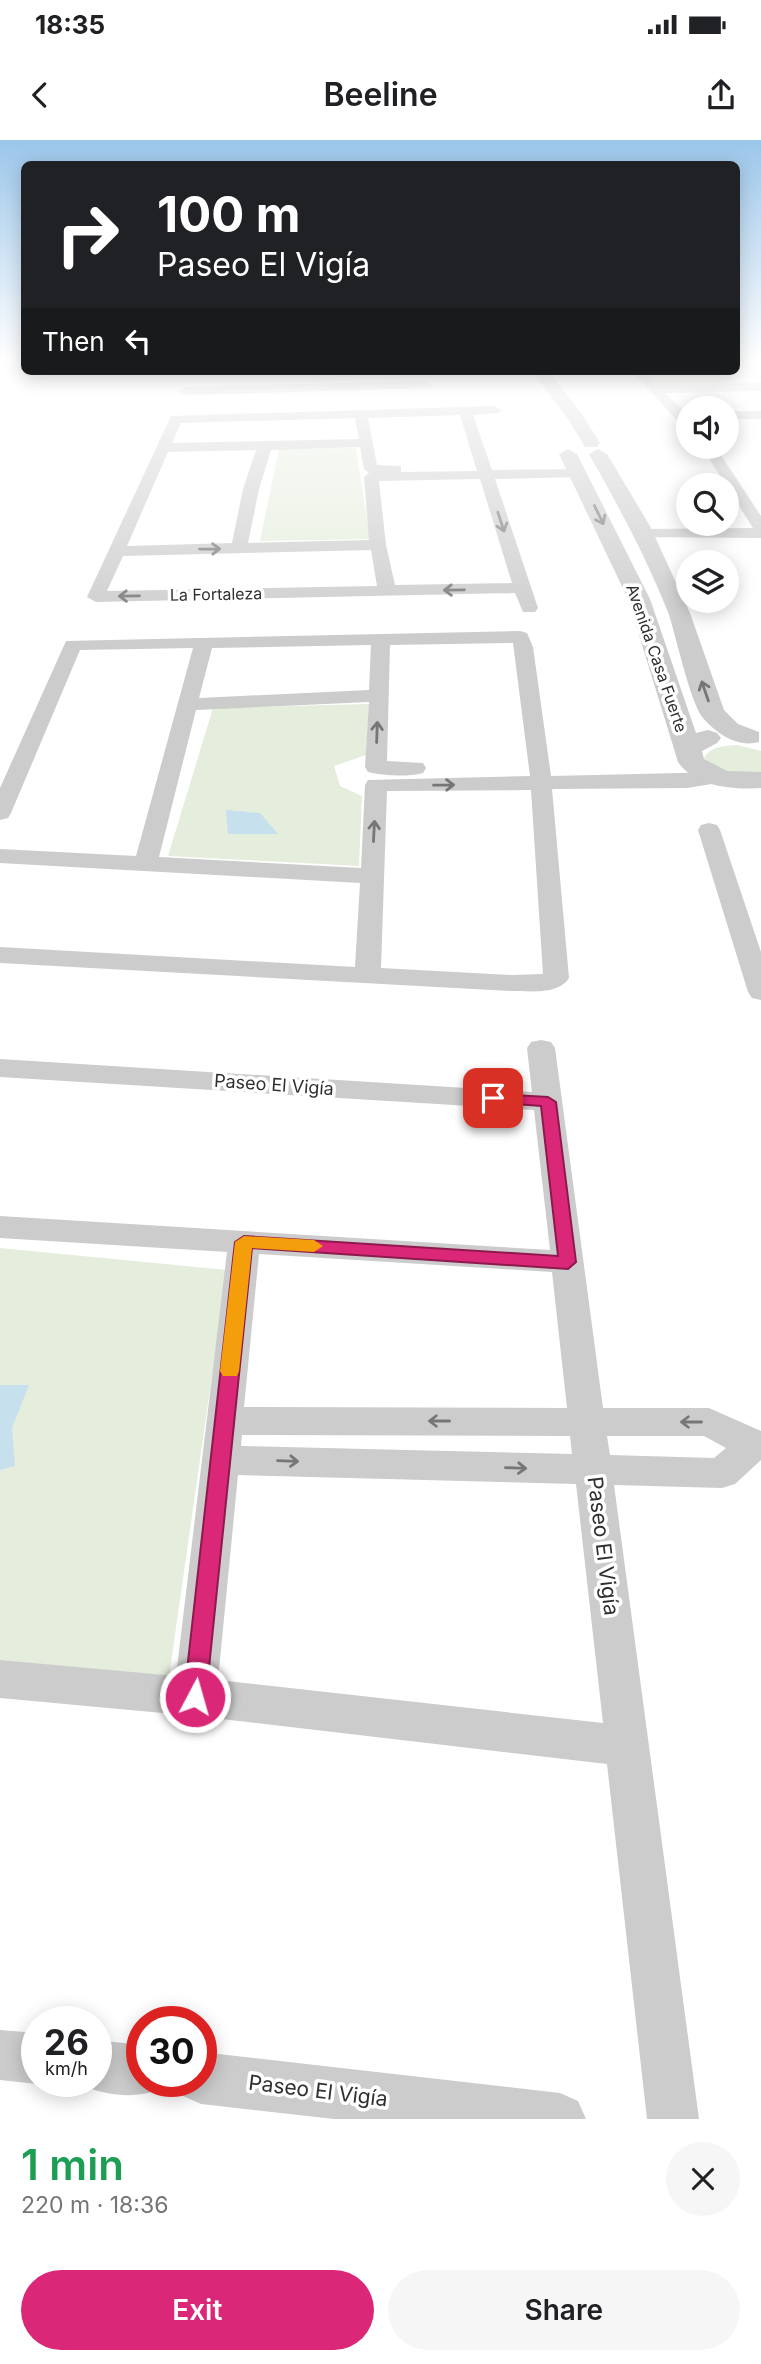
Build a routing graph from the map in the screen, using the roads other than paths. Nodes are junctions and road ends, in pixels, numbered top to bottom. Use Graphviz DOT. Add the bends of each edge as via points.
graph roads {
  1 [pos="160,452"];
  2 [pos="263,452"];
  3 [pos="368,452"];
  4 [pos="479,452"];
  5 [pos="589,452"];
  6 [pos="596,452"];
  7 [pos="716,459"];
  8 [pos="574,464"];
  9 [pos="485,470"];
  10 [pos="371,473"];
  11 [pos="741,498"];
  12 [pos="761,498"];
  13 [pos="761,530"];
  14 [pos="645,538"];
  15 [pos="761,543"];
  16 [pos="378,545"];
  17 [pos="239,549"];
  18 [pos="118,551"];
  19 [pos="522,589"];
  20 [pos="387,591"];
  21 [pos="96,597"];
  22 [pos="520,638"];
  23 [pos="381,640"];
  24 [pos="204,643"];
  25 [pos="73,645"];
  26 [pos="378,696"];
  27 [pos="188,704"];
  28 [pos="755,739"];
  29 [pos="690,756"];
  30 [pos="540,777"];
  31 [pos="716,777"];
  32 [pos="761,780"];
  33 [pos="0,813"];
  34 [pos="709,830"];
  35 [pos="0,856"];
  36 [pos="145,865"];
  37 [pos="371,876"];
  38 [pos="754,947"];
  39 [pos="0,955"];
  40 [pos="368,975"];
  41 [pos="761,992"];
  42 [pos="541,1048"];
  43 [pos="0,1068"];
  44 [pos="548,1102"];
  45 [pos="0,1227"];
  46 [pos="244,1242"];
  47 [pos="568,1262"];
  48 [pos="225,1421"];
  49 [pos="587,1421"];
  50 [pos="757,1445"];
  51 [pos="220,1460"];
  52 [pos="593,1470"];
  53 [pos="0,1679"];
  54 [pos="195,1697"];
  55 [pos="627,1746"];
  56 [pos="0,2055"];
  57 [pos="21,2057"];
  58 [pos="217,2080"];
  59 [pos="560,2119"];
  60 [pos="673,2119"];
  1 -- 18 [label="street"];
  2 -- 17 [label="street"];
  3 -- 10 [label="street"];
  4 -- 9 [label="street"];
  5 -- 8 [label="street"];
  6 -- 14 [label="street, Avenida Casa Fuerte"];
  7 -- 11 [label="street"];
  8 -- 9 [label="street"];
  8 -- 29 [label="street, Avenida Casa Fuerte, one-way" via="639,599"];
  9 -- 10 [label="street"];
  9 -- 19 [label="street, one-way"];
  10 -- 16 [label="street"];
  11 -- 12 [label="street"];
  11 -- 13 [label="street"];
  13 -- 14 [label="street"];
  14 -- 15 [label="street"];
  28 -- 14 [label="street, Avenida Casa Fuerte, one-way" via="729,729 712,713 679,613"];
  16 -- 17 [label="street"];
  16 -- 20 [label="street"];
  18 -- 17 [label="street, one-way"];
  18 -- 21 [label="street"];
  19 -- 20 [label="street, La Fortaleza, one-way"];
  19 -- 22 [label="street"];
  20 -- 21 [label="street, La Fortaleza, one-way"];
  21 -- 25 [label="street"];
  22 -- 23 [label="street"];
  22 -- 30 [label="street"];
  23 -- 24 [label="street"];
  23 -- 26 [label="street"];
  24 -- 25 [label="street"];
  24 -- 27 [label="street"];
  25 -- 33 [label="street"];
  26 -- 27 [label="street"];
  30 -- 26 [label="street, one-way" via="376,767"];
  27 -- 36 [label="street"];
  28 -- 29 [label="street" via="711,737 697,742"];
  29 -- 30 [label="street" via="673,768"];
  29 -- 31 [label="street" via="700,770"];
  30 -- 31 [label="street" via="687,781"];
  37 -- 30 [label="street, one-way" via="376,785"];
  30 -- 40 [label="street" via="555,978 543,983 512,983"];
  31 -- 32 [label="street"];
  34 -- 38 [label="street"];
  35 -- 36 [label="street"];
  36 -- 37 [label="street"];
  37 -- 40 [label="street"];
  38 -- 41 [label="street"];
  39 -- 40 [label="street"];
  42 -- 44 [label="street, Paseo El Vigía"];
  43 -- 44 [label="street, Paseo El Vigía"];
  44 -- 47 [label="street, Paseo El Vigía"];
  45 -- 46 [label="street"];
  46 -- 47 [label="street"];
  46 -- 48 [label="street"];
  47 -- 49 [label="street, Paseo El Vigía"];
  49 -- 48 [label="street, one-way"];
  48 -- 51 [label="street"];
  50 -- 49 [label="street, one-way" via="709,1422"];
  49 -- 52 [label="street, Paseo El Vigía"];
  50 -- 52 [label="street" via="722,1473"];
  51 -- 52 [label="street, one-way"];
  51 -- 54 [label="street"];
  52 -- 55 [label="street, Paseo El Vigía"];
  53 -- 54 [label="street"];
  54 -- 55 [label="street"];
  55 -- 60 [label="street, Paseo El Vigía"];
  56 -- 57 [label="street"];
  58 -- 59 [label="street, Paseo El Vigía"];
}
